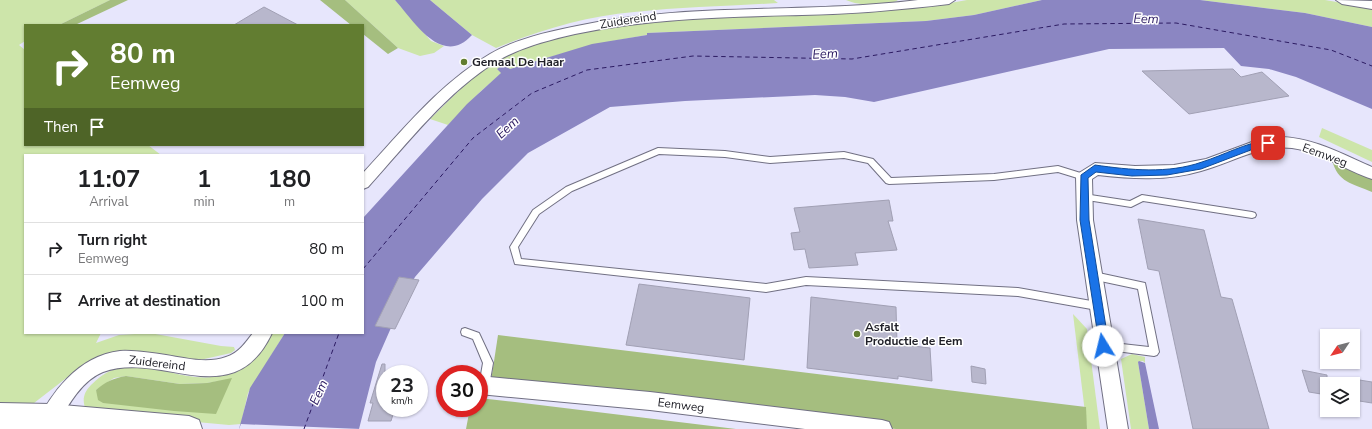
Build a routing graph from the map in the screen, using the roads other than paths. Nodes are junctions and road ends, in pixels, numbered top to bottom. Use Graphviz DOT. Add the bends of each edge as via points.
graph roads {
  1 [pos="950,0"];
  2 [pos="1342,0"];
  3 [pos="910,2"];
  4 [pos="1372,5"];
  5 [pos="1372,173"];
  6 [pos="1084,177"];
  7 [pos="364,182"];
  8 [pos="1084,197"];
  9 [pos="1252,215"];
  10 [pos="1093,276"];
  11 [pos="1098,306"];
  12 [pos="465,332"];
  13 [pos="261,334"];
  14 [pos="1103,346"];
  15 [pos="487,365"];
  16 [pos="488,387"];
  17 [pos="0,416"];
  18 [pos="47,423"];
  19 [pos="189,429"];
  20 [pos="882,429"];
  21 [pos="1118,429"];
  1 -- 3 [label="street, Zuidereind"];
  2 -- 4 [label="street"];
  3 -- 7 [label="street, Zuidereind" via="652,15 599,24 523,44 487,61 454,88"];
  5 -- 6 [label="street, Eemweg" via="1310,147 1282,142 1255,145 1201,166 1167,172 1132,173 1095,168"];
  6 -- 8 [label="street"];
  6 -- 11 [label="lane" via="1058,169 994,177 889,182 870,161 844,155 770,160 725,154 658,151 569,189 536,212 514,246 518,262 766,288 806,280 1018,292"];
  8 -- 9 [label="lane" via="1131,204 1142,198"];
  8 -- 10 [label="street"];
  10 -- 11 [label="street"];
  10 -- 14 [label="lane" via="1142,286 1154,352"];
  11 -- 14 [label="street"];
  12 -- 15 [label="lane" via="476,336"];
  13 -- 18 [label="street, Zuidereind" via="245,356 217,369 200,369 140,359 125,359 98,366 77,380"];
  14 -- 21 [label="street"];
  16 -- 20 [label="street, Eemweg" via="650,401"];
  17 -- 18 [label="main road"];
  18 -- 19 [label="main road"];
}
